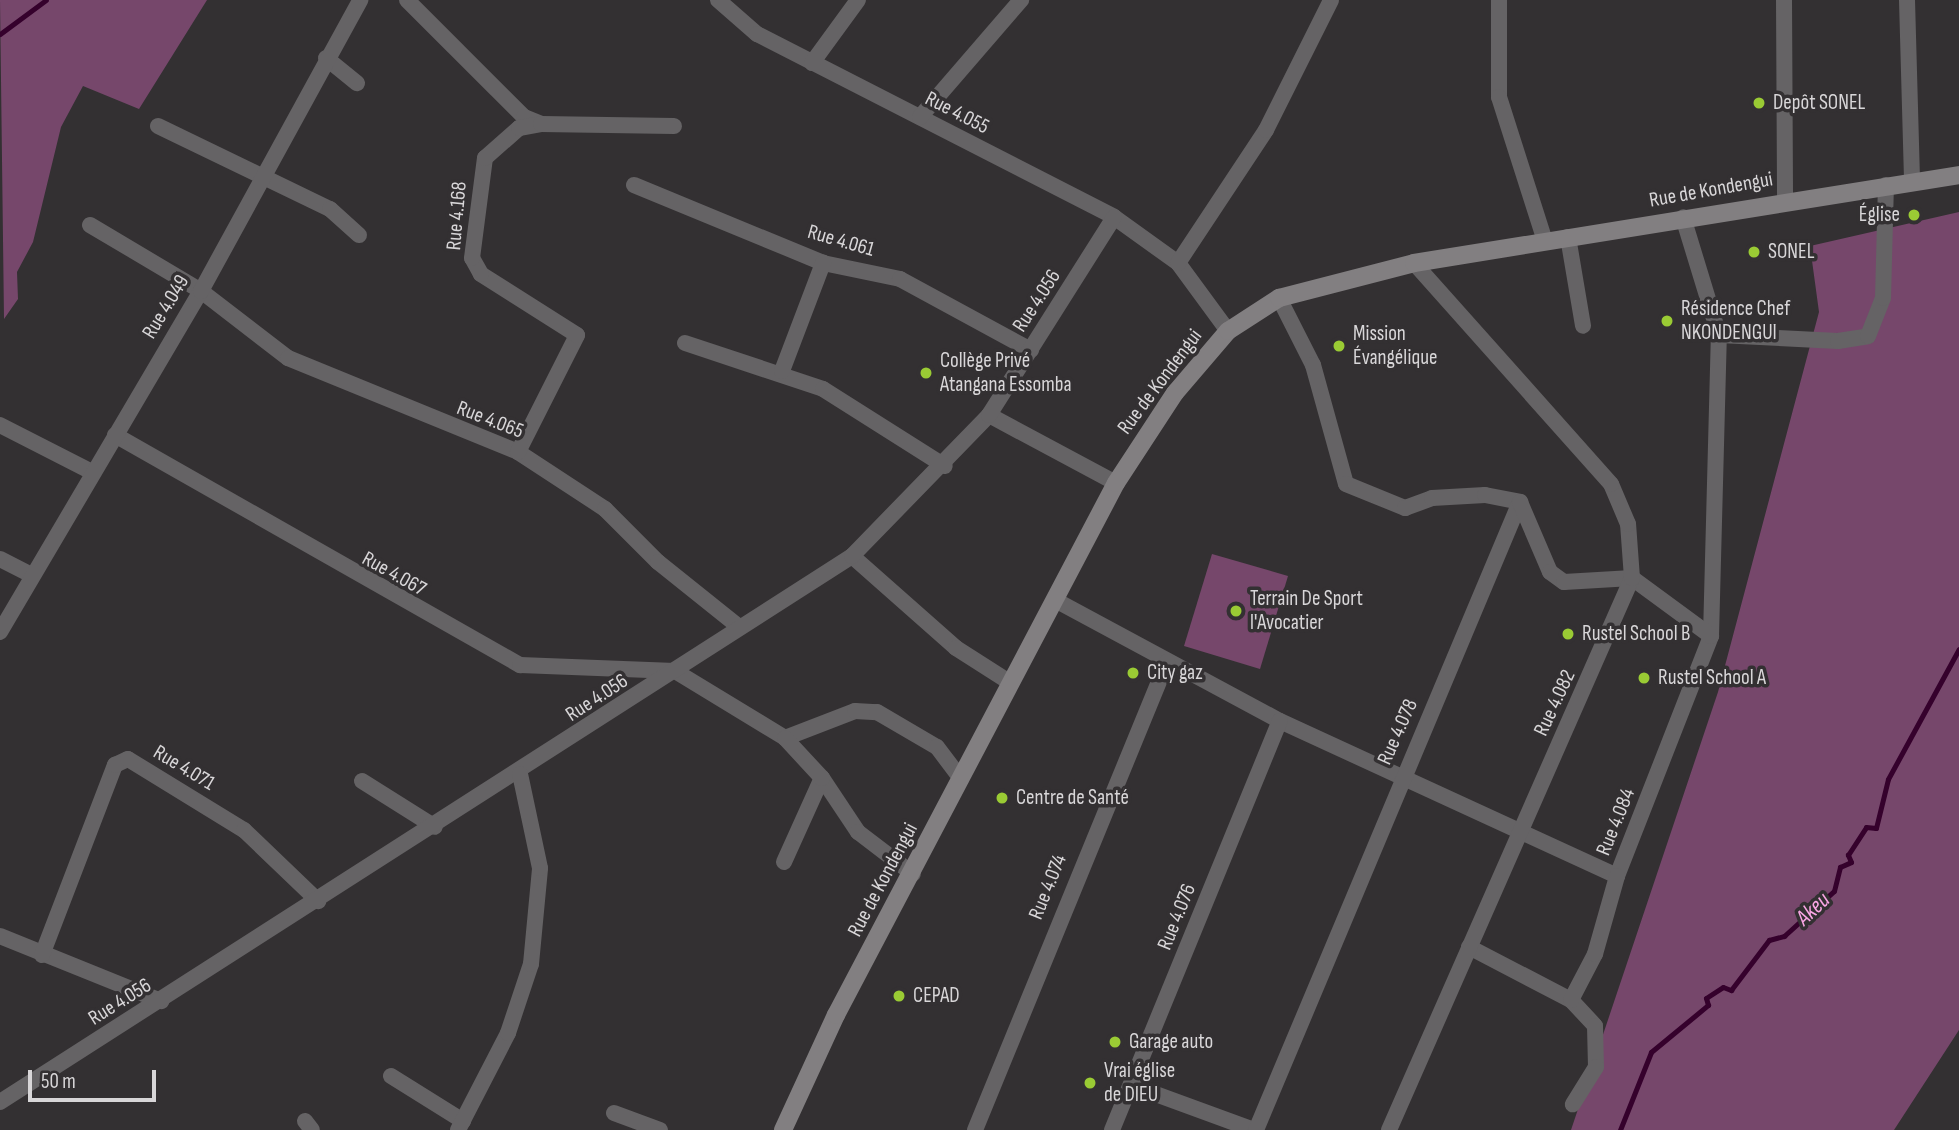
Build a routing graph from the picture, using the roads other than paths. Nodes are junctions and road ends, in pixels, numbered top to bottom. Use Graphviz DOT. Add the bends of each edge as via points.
graph roads {
  1 [pos="360,0"];
  2 [pos="407,0"];
  3 [pos="718,0"];
  4 [pos="858,0"];
  5 [pos="1021,0"];
  6 [pos="1331,0"];
  7 [pos="1499,0"];
  8 [pos="1784,0"];
  9 [pos="1907,0"];
  10 [pos="326,58"];
  11 [pos="813,62"];
  12 [pos="357,83"];
  13 [pos="919,117"];
  14 [pos="541,124"];
  15 [pos="159,126"];
  16 [pos="674,126"];
  17 [pos="261,173"];
  18 [pos="1959,175"];
  19 [pos="1912,178"];
  20 [pos="634,185"];
  21 [pos="1886,185"];
  22 [pos="1785,200"];
  23 [pos="1114,217"];
  24 [pos="1683,217"];
  25 [pos="90,225"];
  26 [pos="359,235"];
  27 [pos="1568,237"];
  28 [pos="1545,241"];
  29 [pos="823,263"];
  30 [pos="1178,263"];
  31 [pos="1414,263"];
  32 [pos="201,291"];
  33 [pos="1279,298"];
  34 [pos="1583,326"];
  35 [pos="1228,331"];
  36 [pos="1720,335"];
  37 [pos="685,343"];
  38 [pos="1031,349"];
  39 [pos="782,371"];
  40 [pos="989,415"];
  41 [pos="0,425"];
  42 [pos="115,435"];
  43 [pos="518,452"];
  44 [pos="945,466"];
  45 [pos="92,472"];
  46 [pos="1116,483"];
  47 [pos="1520,502"];
  48 [pos="852,556"];
  49 [pos="0,559"];
  50 [pos="32,575"];
  51 [pos="1633,579"];
  52 [pos="1057,601"];
  53 [pos="739,627"];
  54 [pos="0,632"];
  55 [pos="1711,636"];
  56 [pos="1167,662"];
  57 [pos="675,671"];
  58 [pos="1011,683"];
  59 [pos="1280,721"];
  60 [pos="785,738"];
  61 [pos="520,774"];
  62 [pos="822,778"];
  63 [pos="961,779"];
  64 [pos="1399,779"];
  65 [pos="362,781"];
  66 [pos="435,827"];
  67 [pos="1520,829"];
  68 [pos="784,862"];
  69 [pos="913,874"];
  70 [pos="1617,876"];
  71 [pos="318,901"];
  72 [pos="0,936"];
  73 [pos="1469,947"];
  74 [pos="42,956"];
  75 [pos="1571,1000"];
  76 [pos="161,1001"];
  77 [pos="391,1076"];
  78 [pos="1131,1085"];
  79 [pos="0,1102"];
  80 [pos="1573,1104"];
  81 [pos="614,1113"];
  82 [pos="461,1126"];
  83 [pos="1392,1129"];
  84 [pos="660,1130"];
  85 [pos="783,1130"];
  86 [pos="975,1130"];
  87 [pos="1112,1130"];
  88 [pos="1255,1130"];
  1 -- 10 [label="street, Rue 4.049"];
  2 -- 14 [label="street" via="524,117"];
  3 -- 11 [label="street, Rue 4.055" via="757,34"];
  4 -- 11 [label="street"];
  5 -- 13 [label="street"];
  6 -- 30 [label="street" via="1266,130"];
  7 -- 28 [label="street" via="1499,97"];
  8 -- 22 [label="street"];
  9 -- 19 [label="street"];
  10 -- 12 [label="street"];
  10 -- 17 [label="street, Rue 4.049"];
  11 -- 13 [label="street, Rue 4.055"];
  13 -- 23 [label="street, Rue 4.055"];
  14 -- 16 [label="street, Rue 4.168"];
  14 -- 43 [label="street, Rue 4.168" via="519,128 485,158 475,204 472,258 481,274 577,335"];
  15 -- 17 [label="street" via="215,158"];
  17 -- 26 [label="street" via="330,209"];
  17 -- 32 [label="street, Rue 4.049"];
  18 -- 19 [label="main road, Rue de Kondengui"];
  19 -- 21 [label="main road, Rue de Kondengui"];
  20 -- 29 [label="street, Rue 4.061"];
  21 -- 22 [label="main road, Rue de Kondengui"];
  21 -- 36 [label="street" via="1883,298 1868,336 1838,341"];
  22 -- 24 [label="main road, Rue de Kondengui"];
  23 -- 30 [label="street, Rue 4.055"];
  23 -- 38 [label="street, Rue 4.056"];
  24 -- 27 [label="main road, Rue de Kondengui"];
  24 -- 36 [label="street, Rue 4.084"];
  25 -- 32 [label="street, Rue 4.065"];
  27 -- 28 [label="main road, Rue de Kondengui"];
  27 -- 34 [label="street"];
  28 -- 31 [label="main road, Rue de Kondengui"];
  29 -- 38 [label="street, Rue 4.061" via="900,279"];
  29 -- 39 [label="street"];
  30 -- 35 [label="street, Rue 4.055"];
  31 -- 33 [label="main road, Rue de Kondengui"];
  31 -- 51 [label="street, Rue 4.082" via="1611,484 1628,524"];
  32 -- 42 [label="street, Rue 4.049"];
  32 -- 43 [label="street, Rue 4.065" via="288,358"];
  33 -- 35 [label="main road, Rue de Kondengui"];
  33 -- 47 [label="street" via="1313,365 1346,484 1405,508 1432,498 1485,495"];
  35 -- 46 [label="main road, Rue de Kondengui" via="1175,393"];
  36 -- 55 [label="street, Rue 4.084"];
  37 -- 39 [label="street"];
  38 -- 40 [label="street, Rue 4.056"];
  39 -- 44 [label="street" via="878,420"];
  40 -- 44 [label="street, Rue 4.056"];
  40 -- 46 [label="street"];
  41 -- 45 [label="street"];
  42 -- 45 [label="street, Rue 4.049"];
  42 -- 57 [label="street, Rue 4.067" via="520,666"];
  43 -- 53 [label="street, Rue 4.065" via="605,509 658,562"];
  44 -- 48 [label="street, Rue 4.056"];
  45 -- 50 [label="street, Rue 4.049"];
  46 -- 52 [label="main road, Rue de Kondengui"];
  47 -- 51 [label="street" via="1550,572 1563,582"];
  47 -- 64 [label="street, Rue 4.078"];
  48 -- 53 [label="street, Rue 4.056"];
  48 -- 58 [label="street" via="956,648"];
  49 -- 50 [label="street"];
  50 -- 54 [label="street, Rue 4.049"];
  51 -- 55 [label="street"];
  51 -- 67 [label="street, Rue 4.082"];
  52 -- 56 [label="street, Rue 4.084"];
  52 -- 58 [label="main road, Rue de Kondengui"];
  53 -- 57 [label="street, Rue 4.056"];
  55 -- 70 [label="street, Rue 4.084"];
  56 -- 59 [label="street, Rue 4.084"];
  56 -- 86 [label="street, Rue 4.074"];
  57 -- 60 [label="street"];
  57 -- 61 [label="street, Rue 4.056"];
  58 -- 63 [label="main road, Rue de Kondengui"];
  59 -- 64 [label="street, Rue 4.084"];
  59 -- 78 [label="street, Rue 4.076"];
  60 -- 62 [label="street"];
  60 -- 63 [label="street" via="855,711 877,712 937,747"];
  61 -- 66 [label="street, Rue 4.056"];
  61 -- 82 [label="street" via="540,868 531,964 508,1033"];
  62 -- 68 [label="street"];
  62 -- 69 [label="street" via="858,832"];
  63 -- 69 [label="main road, Rue de Kondengui"];
  64 -- 67 [label="street, Rue 4.084"];
  64 -- 88 [label="street, Rue 4.078"];
  65 -- 66 [label="street"];
  66 -- 71 [label="street, Rue 4.056"];
  67 -- 70 [label="street, Rue 4.084"];
  67 -- 73 [label="street, Rue 4.082"];
  69 -- 85 [label="main road, Rue de Kondengui"];
  70 -- 75 [label="street" via="1595,954"];
  71 -- 74 [label="street, Rue 4.071" via="244,830 128,759 115,765"];
  71 -- 76 [label="street, Rue 4.056"];
  72 -- 74 [label="street"];
  73 -- 75 [label="street"];
  73 -- 83 [label="street, Rue 4.082"];
  74 -- 76 [label="street"];
  75 -- 80 [label="street" via="1595,1026 1599,1042 1596,1067"];
  76 -- 79 [label="street, Rue 4.056"];
  77 -- 82 [label="street"];
  78 -- 87 [label="street, Rue 4.076"];
  78 -- 88 [label="street"];
  81 -- 84 [label="street"];
}
